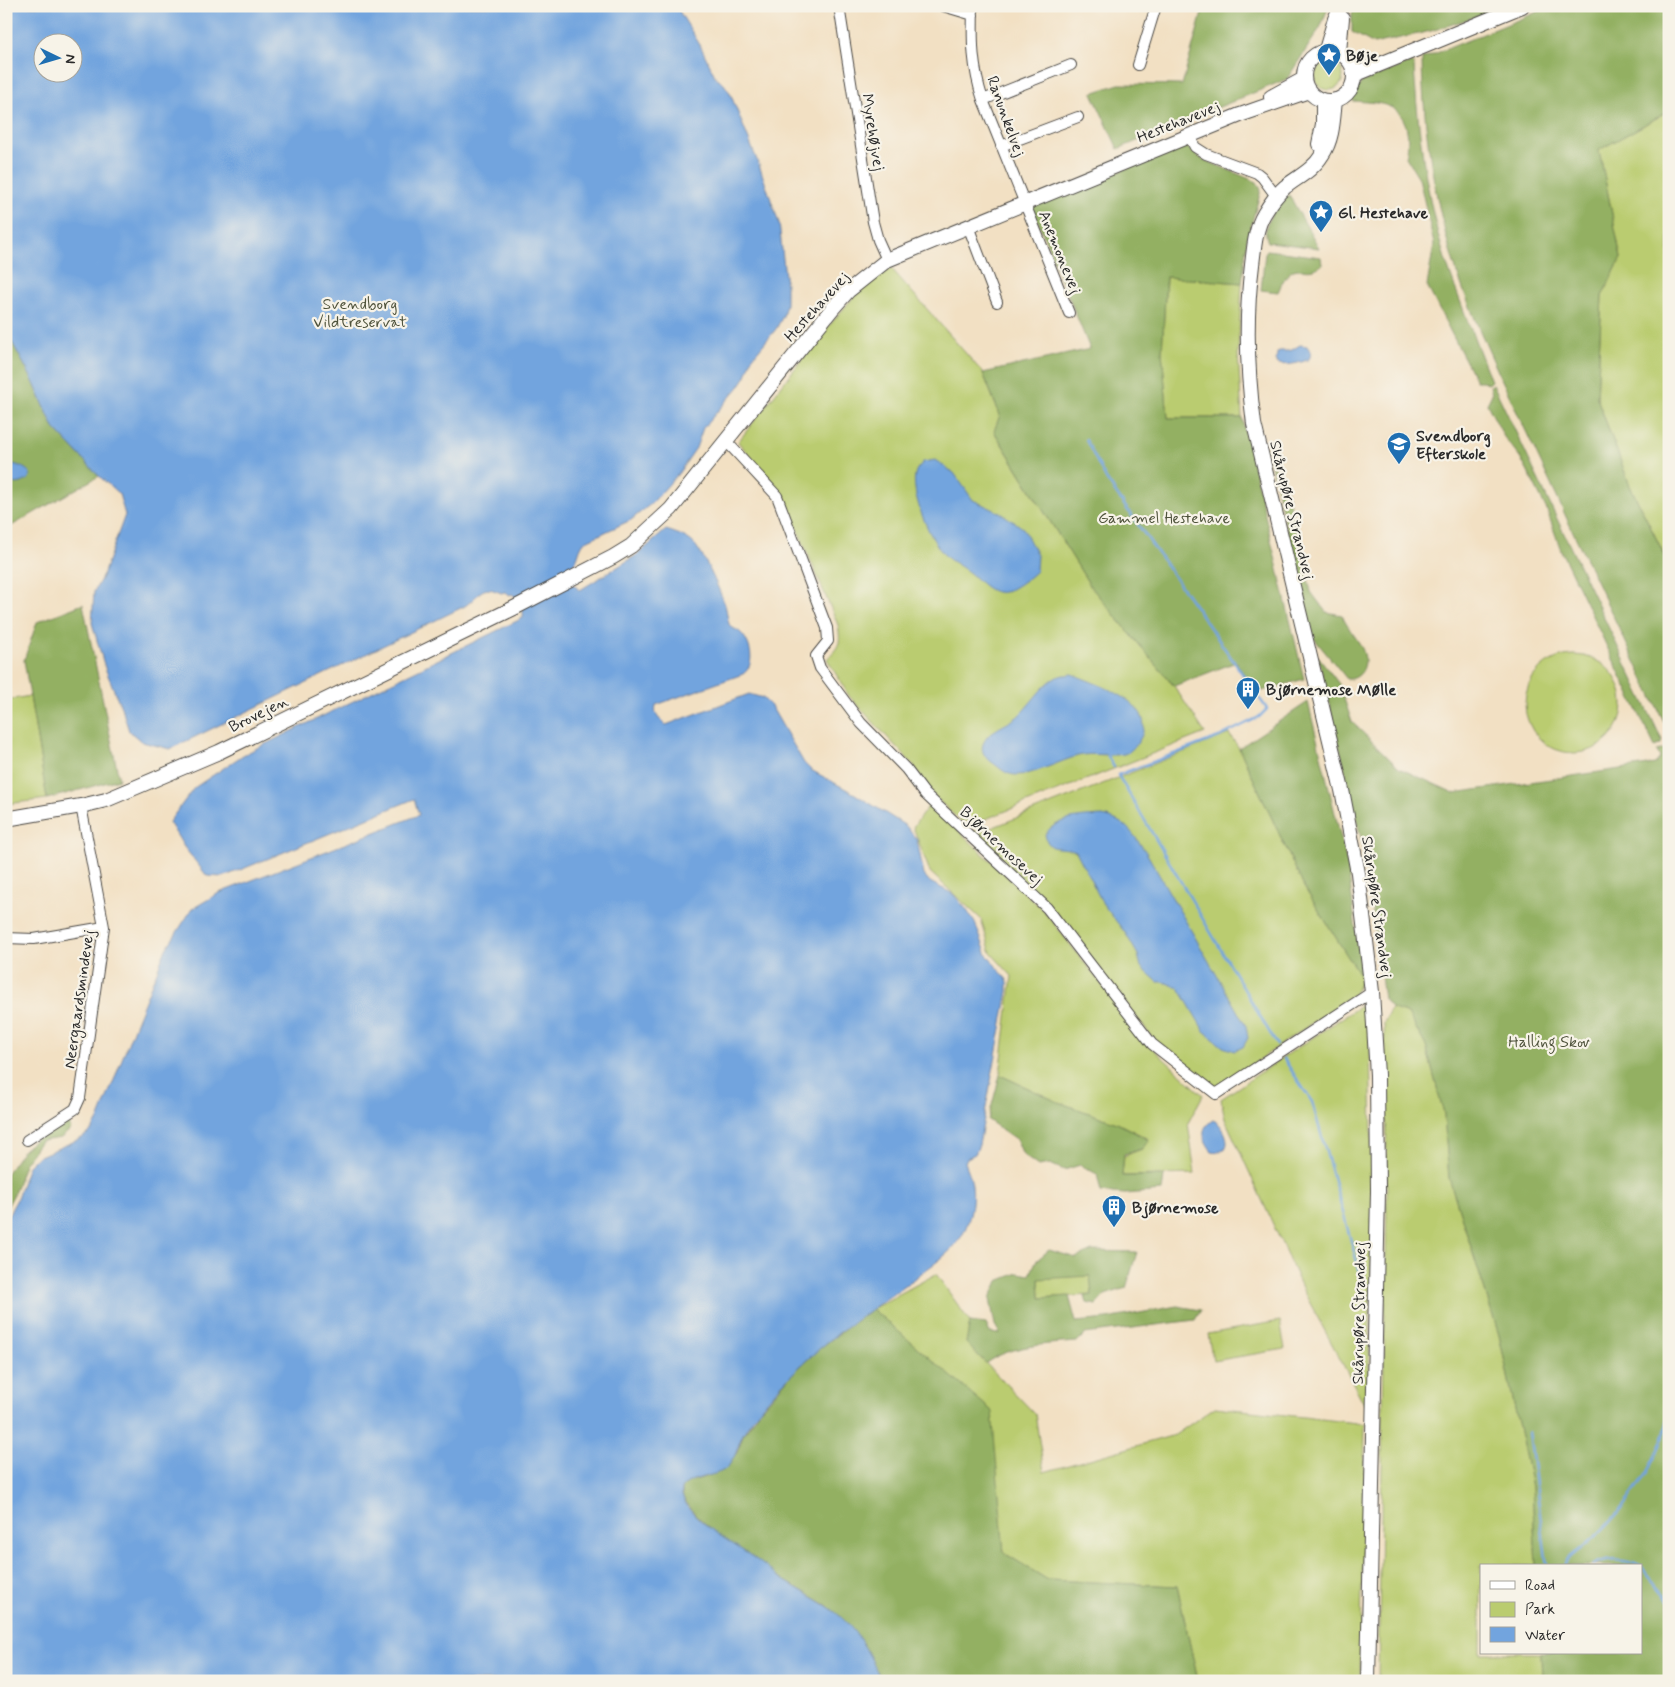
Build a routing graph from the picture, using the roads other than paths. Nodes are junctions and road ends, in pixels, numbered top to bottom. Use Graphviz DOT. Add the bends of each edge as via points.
graph roads {
  1 [pos="839,6"];
  2 [pos="943,6"];
  3 [pos="1156,6"];
  4 [pos="1342,6"];
  5 [pos="1522,6"];
  6 [pos="973,10"];
  7 [pos="1332,51"];
  8 [pos="1071,65"];
  9 [pos="1138,66"];
  10 [pos="1353,69"];
  11 [pos="1306,85"];
  12 [pos="983,100"];
  13 [pos="1329,100"];
  14 [pos="1078,117"];
  15 [pos="1190,136"];
  16 [pos="1001,146"];
  17 [pos="1276,196"];
  18 [pos="1025,203"];
  19 [pos="968,226"];
  20 [pos="887,260"];
  21 [pos="998,302"];
  22 [pos="1069,313"];
  23 [pos="726,441"];
  24 [pos="514,608"];
  25 [pos="81,806"];
  26 [pos="6,819"];
  27 [pos="104,927"];
  28 [pos="6,938"];
  29 [pos="1372,992"];
  30 [pos="27,1140"];
  31 [pos="1368,1681"];
  1 -- 20 [label="street, Myrehøjvej" via="873,222"];
  2 -- 6 [label="street"];
  3 -- 9 [label="street"];
  4 -- 7 [label="street"];
  5 -- 10 [label="street" via="1418,49"];
  6 -- 12 [label="street, Ranunkelvej" via="972,52"];
  7 -- 10 [label="street"];
  7 -- 11 [label="street" via="1318,52 1307,63 1304,70"];
  8 -- 12 [label="street"];
  10 -- 13 [label="street" via="1354,81 1349,91 1340,98"];
  11 -- 13 [label="street" via="1315,97"];
  11 -- 15 [label="street, Hestehavevej"];
  12 -- 16 [label="street, Ranunkelvej"];
  13 -- 17 [label="street, Skårupøre Strandvej" via="1322,137 1308,171"];
  14 -- 16 [label="street"];
  15 -- 17 [label="street" via="1195,147 1206,154 1257,173"];
  15 -- 18 [label="street, Hestehavevej"];
  16 -- 18 [label="street, Ranunkelvej"];
  17 -- 29 [label="street, Skårupøre Strandvej" via="1263,216 1251,270 1247,328 1254,424 1344,799 1358,873"];
  18 -- 19 [label="street, Hestehavevej"];
  18 -- 22 [label="street, Anemonevej"];
  19 -- 20 [label="street, Hestehavevej"];
  19 -- 21 [label="street"];
  20 -- 23 [label="street, Hestehavevej" via="848,291"];
  23 -- 24 [label="street, Hestehavevej" via="652,528 625,549"];
  23 -- 29 [label="street, Bjørnemosevej" via="778,496 827,628 828,641 816,656 820,668 861,723 906,769 925,794 1047,908 1152,1044 1216,1094"];
  24 -- 25 [label="street, Brovejen" via="219,752 106,800"];
  25 -- 26 [label="street, Brovejen"];
  25 -- 27 [label="street, Neergaardsmindevej"];
  27 -- 28 [label="street" via="34,939"];
  27 -- 30 [label="street, Neergaardsmindevej" via="80,1098 75,1109"];
  29 -- 31 [label="street, Skårupøre Strandvej" via="1378,1191"];
}
